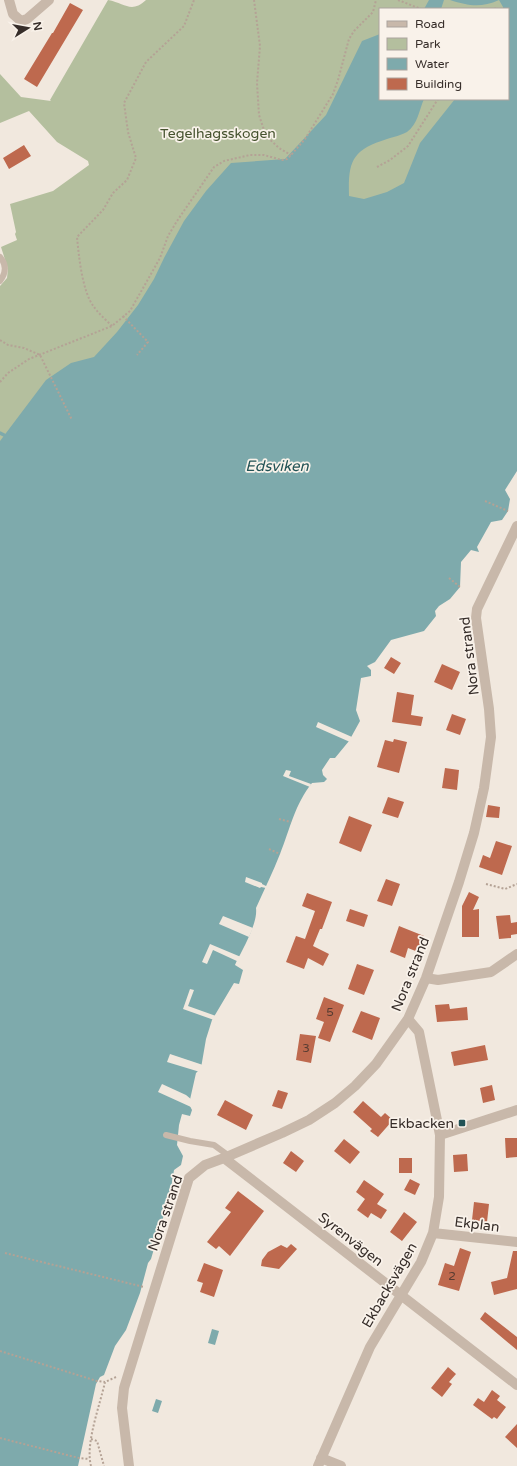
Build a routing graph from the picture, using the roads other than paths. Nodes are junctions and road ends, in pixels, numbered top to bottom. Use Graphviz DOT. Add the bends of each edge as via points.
graph roads {
  1 [pos="9,0"];
  2 [pos="49,0"];
  3 [pos="0,257"];
  4 [pos="0,281"];
  5 [pos="517,526"];
  6 [pos="517,954"];
  7 [pos="426,978"];
  8 [pos="408,1019"];
  9 [pos="517,1110"];
  10 [pos="440,1134"];
  11 [pos="166,1135"];
  12 [pos="227,1157"];
  13 [pos="433,1233"];
  14 [pos="517,1242"];
  15 [pos="400,1295"];
  16 [pos="517,1386"];
  17 [pos="320,1462"];
  18 [pos="129,1466"];
  19 [pos="341,1466"];
  1 -- 2 [label="street" via="13,14 21,21"];
  3 -- 4 [label="lane" via="5,269"];
  5 -- 7 [label="street, Nora strand" via="477,609 491,737 484,788 462,875"];
  6 -- 7 [label="street" via="492,972 438,980"];
  7 -- 8 [label="street, Nora strand"];
  8 -- 10 [label="street, Ekbacksvägen" via="419,1032"];
  8 -- 12 [label="street, Nora strand" via="376,1064 335,1103 309,1120"];
  9 -- 10 [label="street"];
  10 -- 13 [label="street, Ekbacksvägen" via="439,1196"];
  11 -- 12 [label="lane" via="214,1145"];
  12 -- 15 [label="street, Syrenvägen"];
  12 -- 18 [label="street, Nora strand" via="205,1165 189,1178 124,1388 122,1408"];
  13 -- 14 [label="street, Ekplan"];
  13 -- 15 [label="street, Ekbacksvägen" via="421,1262"];
  15 -- 16 [label="street, Syrenvägen"];
  15 -- 17 [label="street, Ekbacksvägen" via="370,1347"];
  17 -- 19 [label="street"];
}
